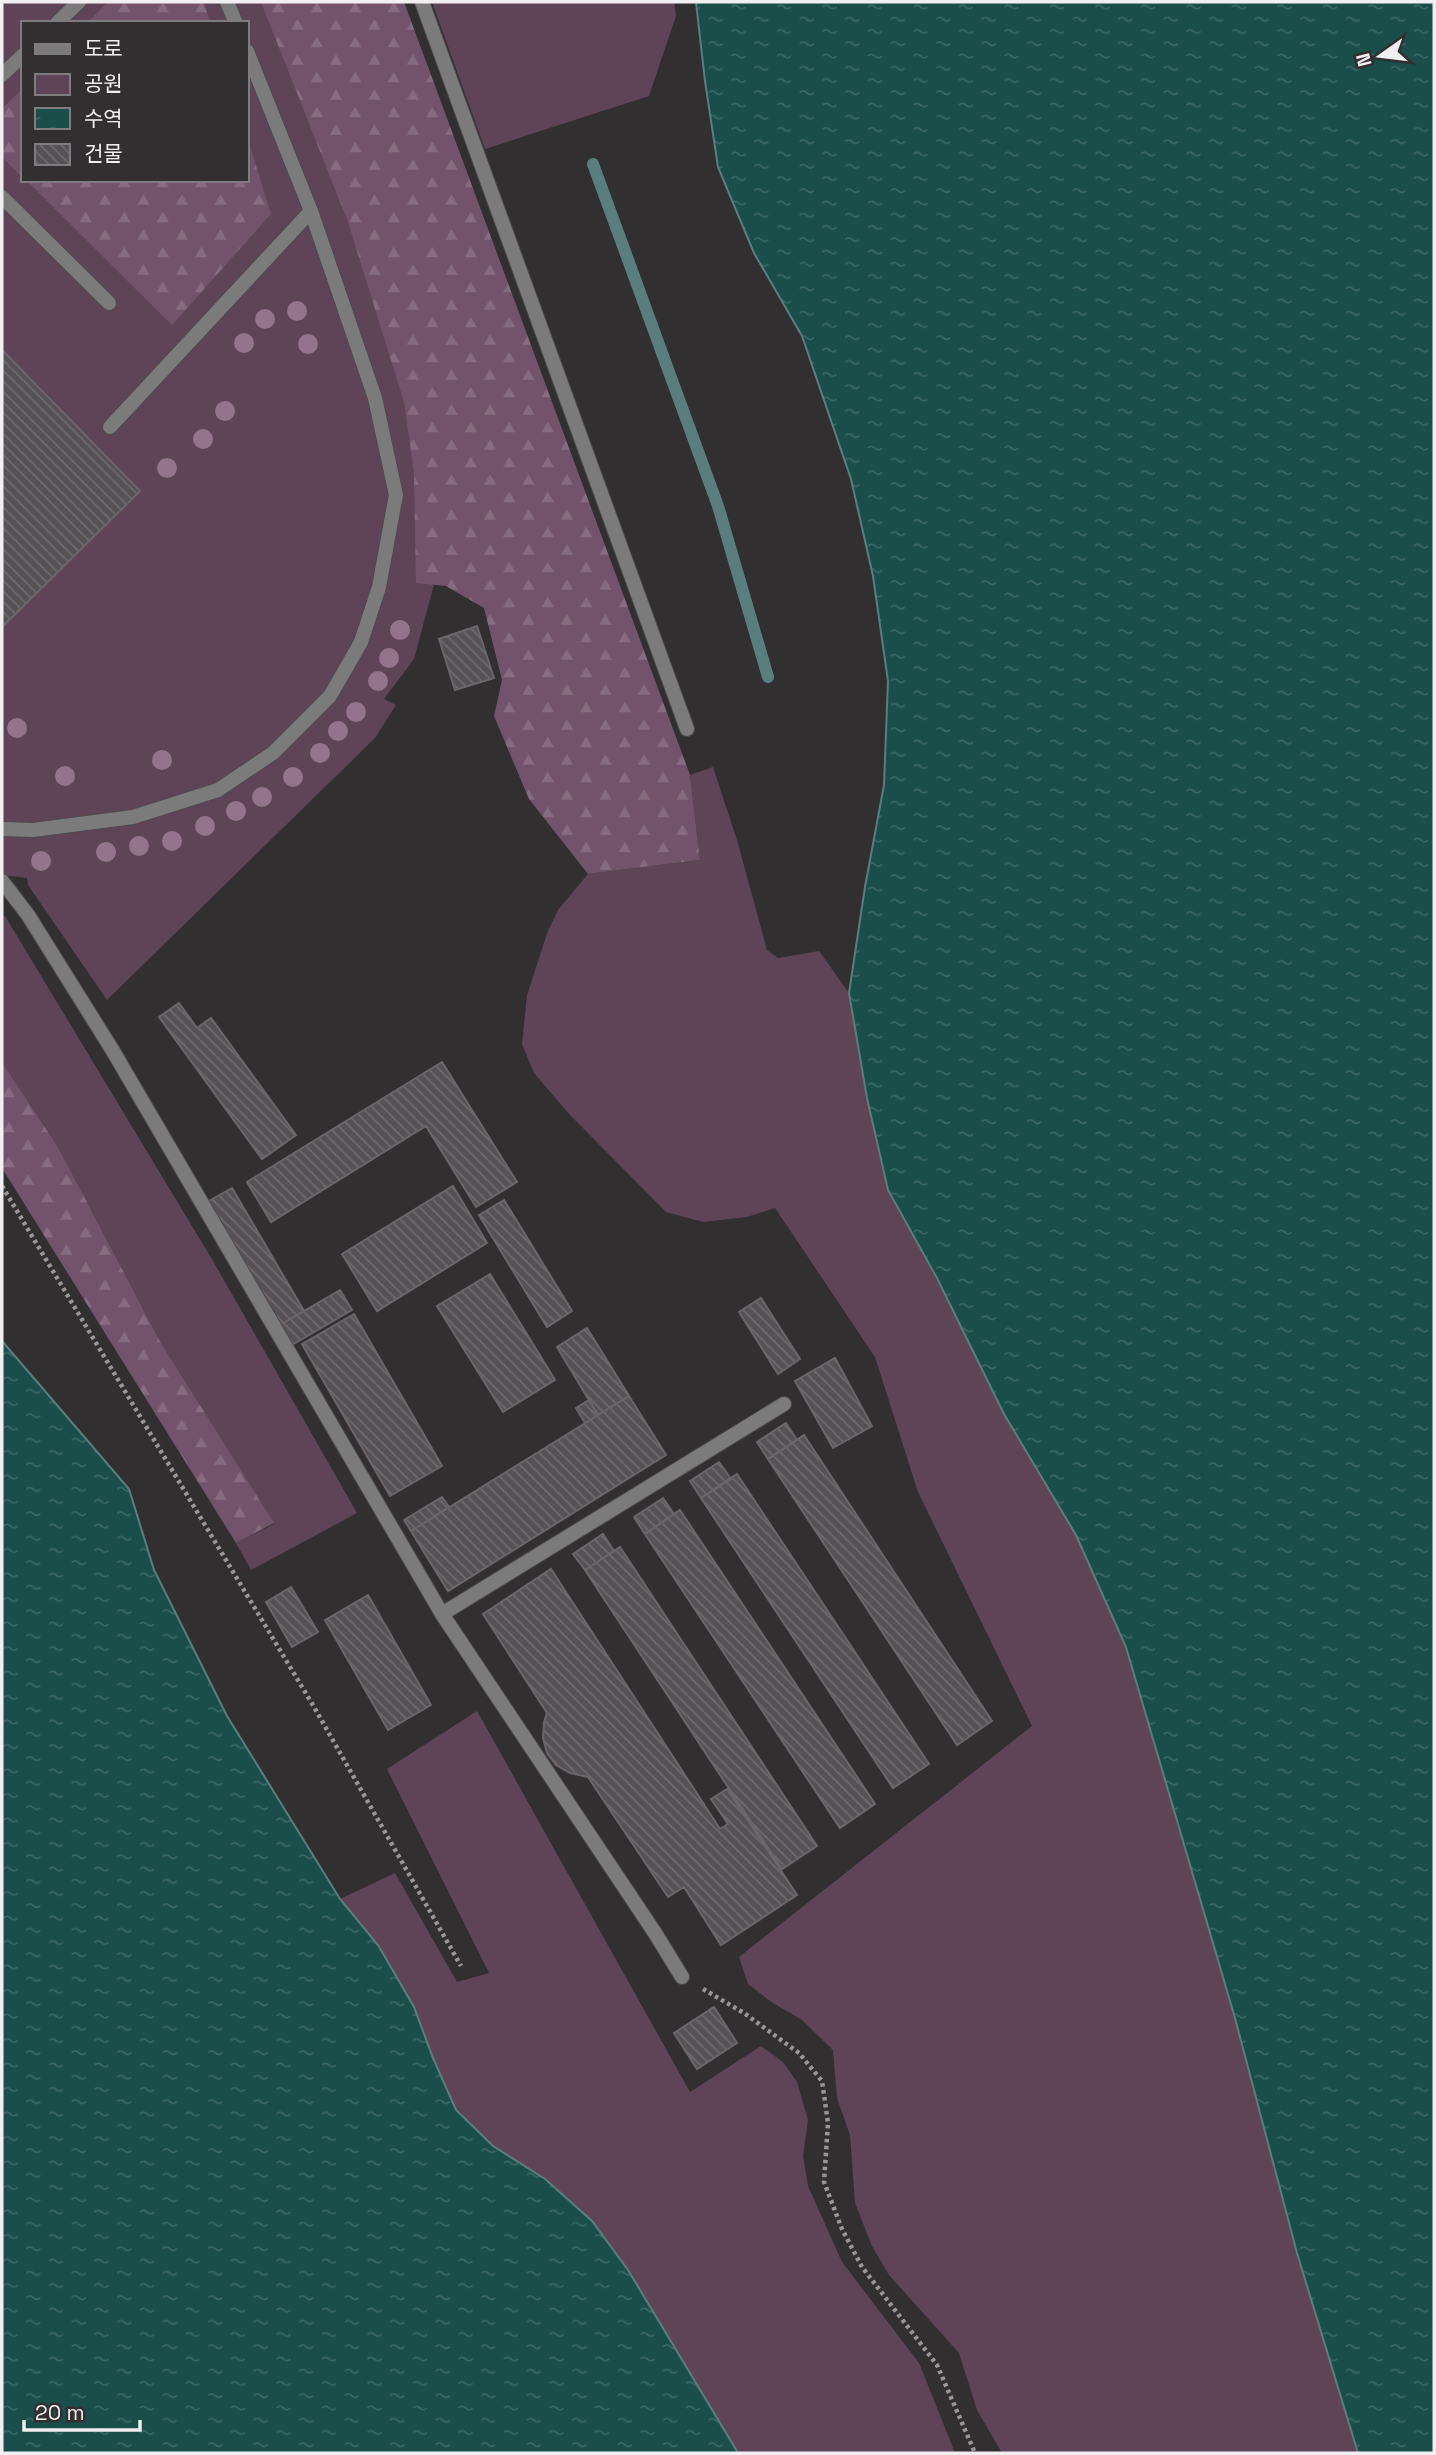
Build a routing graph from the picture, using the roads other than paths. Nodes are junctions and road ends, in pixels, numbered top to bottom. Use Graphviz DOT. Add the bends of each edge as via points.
graph roads {
  1 [pos="79,2"];
  2 [pos="227,2"];
  3 [pos="422,2"];
  4 [pos="59,21"];
  5 [pos="235,21"];
  6 [pos="248,54"];
  7 [pos="21,57"];
  8 [pos="2,75"];
  9 [pos="2,197"];
  10 [pos="311,211"];
  11 [pos="109,303"];
  12 [pos="110,427"];
  13 [pos="687,729"];
  14 [pos="2,829"];
  15 [pos="2,881"];
  16 [pos="784,1404"];
  17 [pos="442,1614"];
  18 [pos="682,1977"];
  1 -- 4 [label="street"];
  2 -- 5 [label="street"];
  3 -- 13 [label="street"];
  6 -- 10 [label="street"];
  7 -- 8 [label="street"];
  9 -- 11 [label="street"];
  10 -- 12 [label="street"];
  10 -- 14 [label="street" via="375,398 396,495 379,587 361,642 330,696 273,753 218,790 134,817 33,830"];
  15 -- 17 [label="street" via="113,1051"];
  16 -- 17 [label="street"];
  17 -- 18 [label="street"];
}
